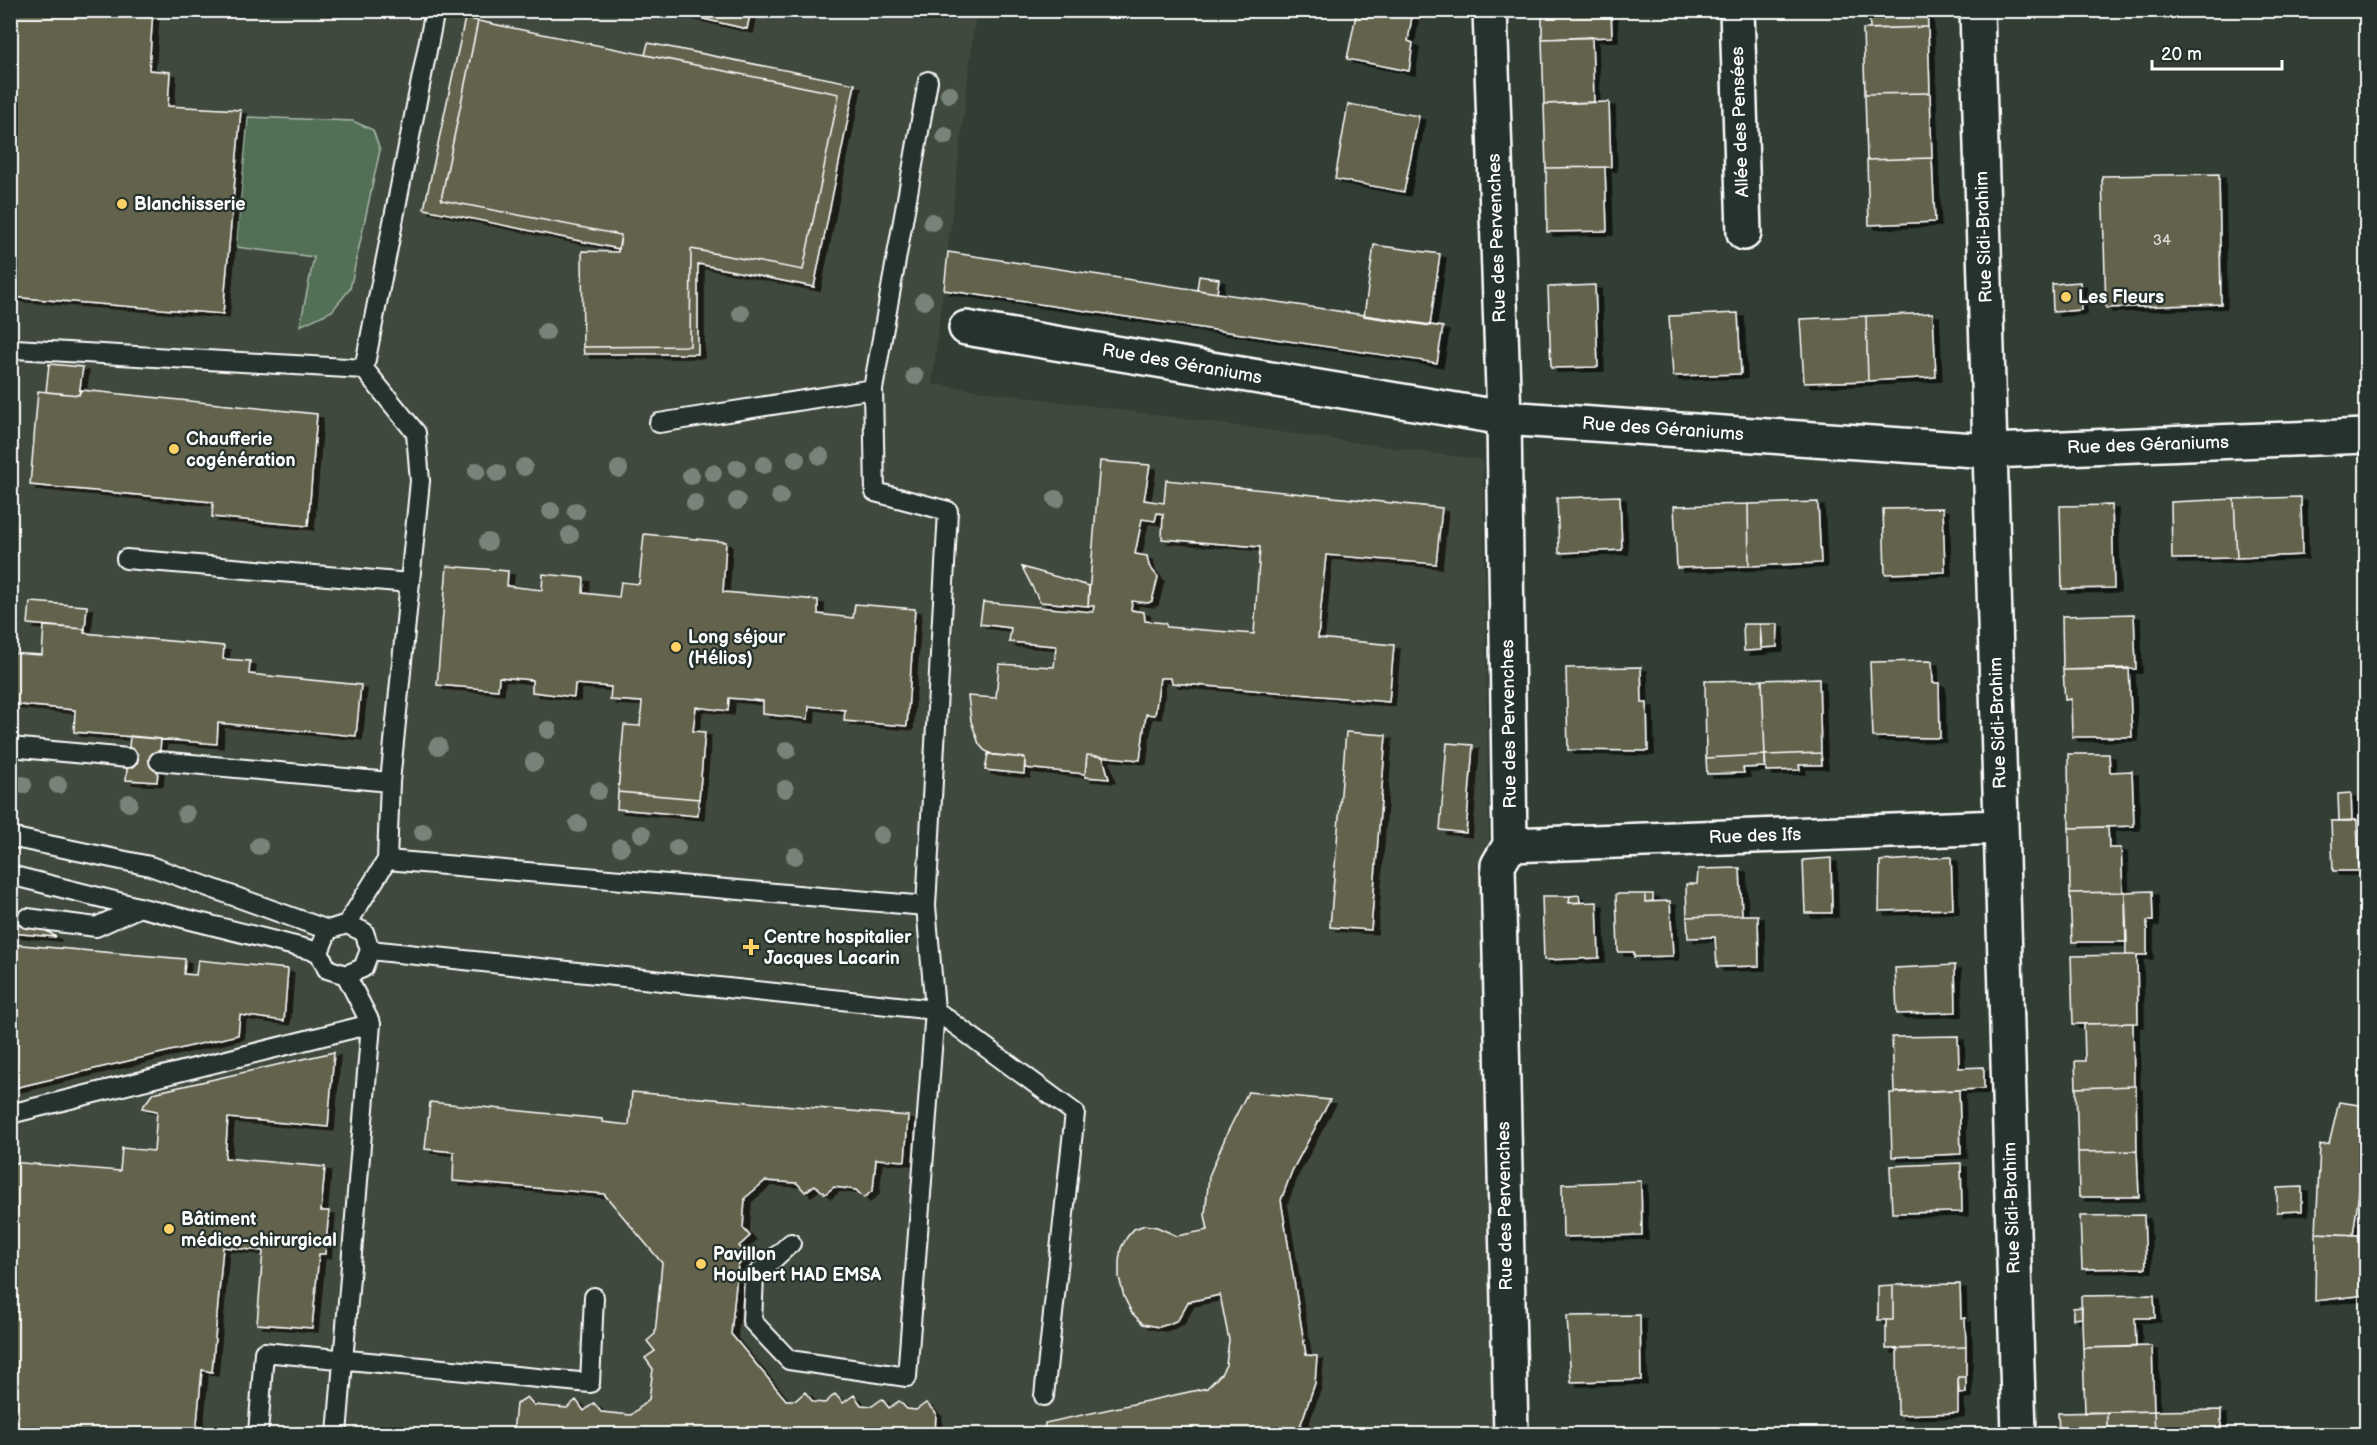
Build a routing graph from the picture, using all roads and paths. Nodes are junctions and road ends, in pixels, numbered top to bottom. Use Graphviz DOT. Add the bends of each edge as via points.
graph roads {
  1 [pos="435,10"];
  2 [pos="1490,10"];
  3 [pos="1737,10"];
  4 [pos="1977,10"];
  5 [pos="928,81"];
  6 [pos="1744,233"];
  7 [pos="966,328"];
  8 [pos="10,351"];
  9 [pos="364,369"];
  10 [pos="873,389"];
  11 [pos="1504,418"];
  12 [pos="659,423"];
  13 [pos="2367,436"];
  14 [pos="1990,451"];
  15 [pos="126,559"];
  16 [pos="410,583"];
  17 [pos="10,747"];
  18 [pos="128,758"];
  19 [pos="159,761"];
  20 [pos="390,782"];
  21 [pos="2001,827"];
  22 [pos="10,837"];
  23 [pos="1510,845"];
  24 [pos="387,860"];
  25 [pos="10,875"];
  26 [pos="926,906"];
  27 [pos="140,907"];
  28 [pos="27,918"];
  29 [pos="347,924"];
  30 [pos="328,930"];
  31 [pos="370,950"];
  32 [pos="319,952"];
  33 [pos="346,975"];
  34 [pos="935,1010"];
  35 [pos="371,1024"];
  36 [pos="10,1114"];
  37 [pos="791,1243"];
  38 [pos="594,1297"];
  39 [pos="343,1360"];
  40 [pos="1044,1396"];
  41 [pos="258,1434"];
  42 [pos="337,1434"];
  43 [pos="1511,1434"];
  44 [pos="2019,1434"];
  1 -- 9 [label="lane"];
  2 -- 11 [label="street, Rue des Pervenches"];
  3 -- 6 [label="street, Allée des Pensées"];
  4 -- 14 [label="street, Rue Sidi-Brahim"];
  5 -- 10 [label="lane"];
  7 -- 11 [label="street, Rue des Géraniums"];
  8 -- 9 [label="lane"];
  9 -- 16 [label="lane" via="416,433 420,482"];
  10 -- 12 [label="lane"];
  10 -- 26 [label="lane" via="875,492 948,511"];
  11 -- 14 [label="street, Rue des Géraniums"];
  11 -- 23 [label="street, Rue des Pervenches"];
  13 -- 14 [label="street, Rue des Géraniums"];
  14 -- 21 [label="street, Rue Sidi-Brahim"];
  15 -- 16 [label="lane"];
  16 -- 20 [label="lane"];
  17 -- 18 [label="lane"];
  19 -- 20 [label="lane"];
  20 -- 24 [label="lane"];
  21 -- 23 [label="street, Rue des Ifs"];
  21 -- 44 [label="street, Rue Sidi-Brahim"];
  22 -- 30 [label="lane" via="150,866"];
  23 -- 43 [label="street, Rue des Pervenches" via="1498,865"];
  24 -- 26 [label="lane"];
  24 -- 29 [label="lane"];
  25 -- 27 [label="lane"];
  26 -- 34 [label="lane"];
  27 -- 28 [label="lane" via="96,927"];
  27 -- 32 [label="lane"];
  29 -- 30 [label="lane"];
  29 -- 31 [label="lane" via="364,932"];
  30 -- 32 [label="lane"];
  31 -- 33 [label="lane" via="363,968"];
  31 -- 34 [label="lane"];
  32 -- 33 [label="lane" via="327,969"];
  33 -- 35 [label="lane"];
  34 -- 37 [label="lane" via="907,1377 789,1360 753,1321 754,1277"];
  34 -- 40 [label="lane" via="1075,1113"];
  35 -- 36 [label="lane"];
  35 -- 39 [label="lane"];
  38 -- 39 [label="lane" via="590,1383"];
  39 -- 41 [label="lane" via="264,1352"];
  39 -- 42 [label="lane"];
}
